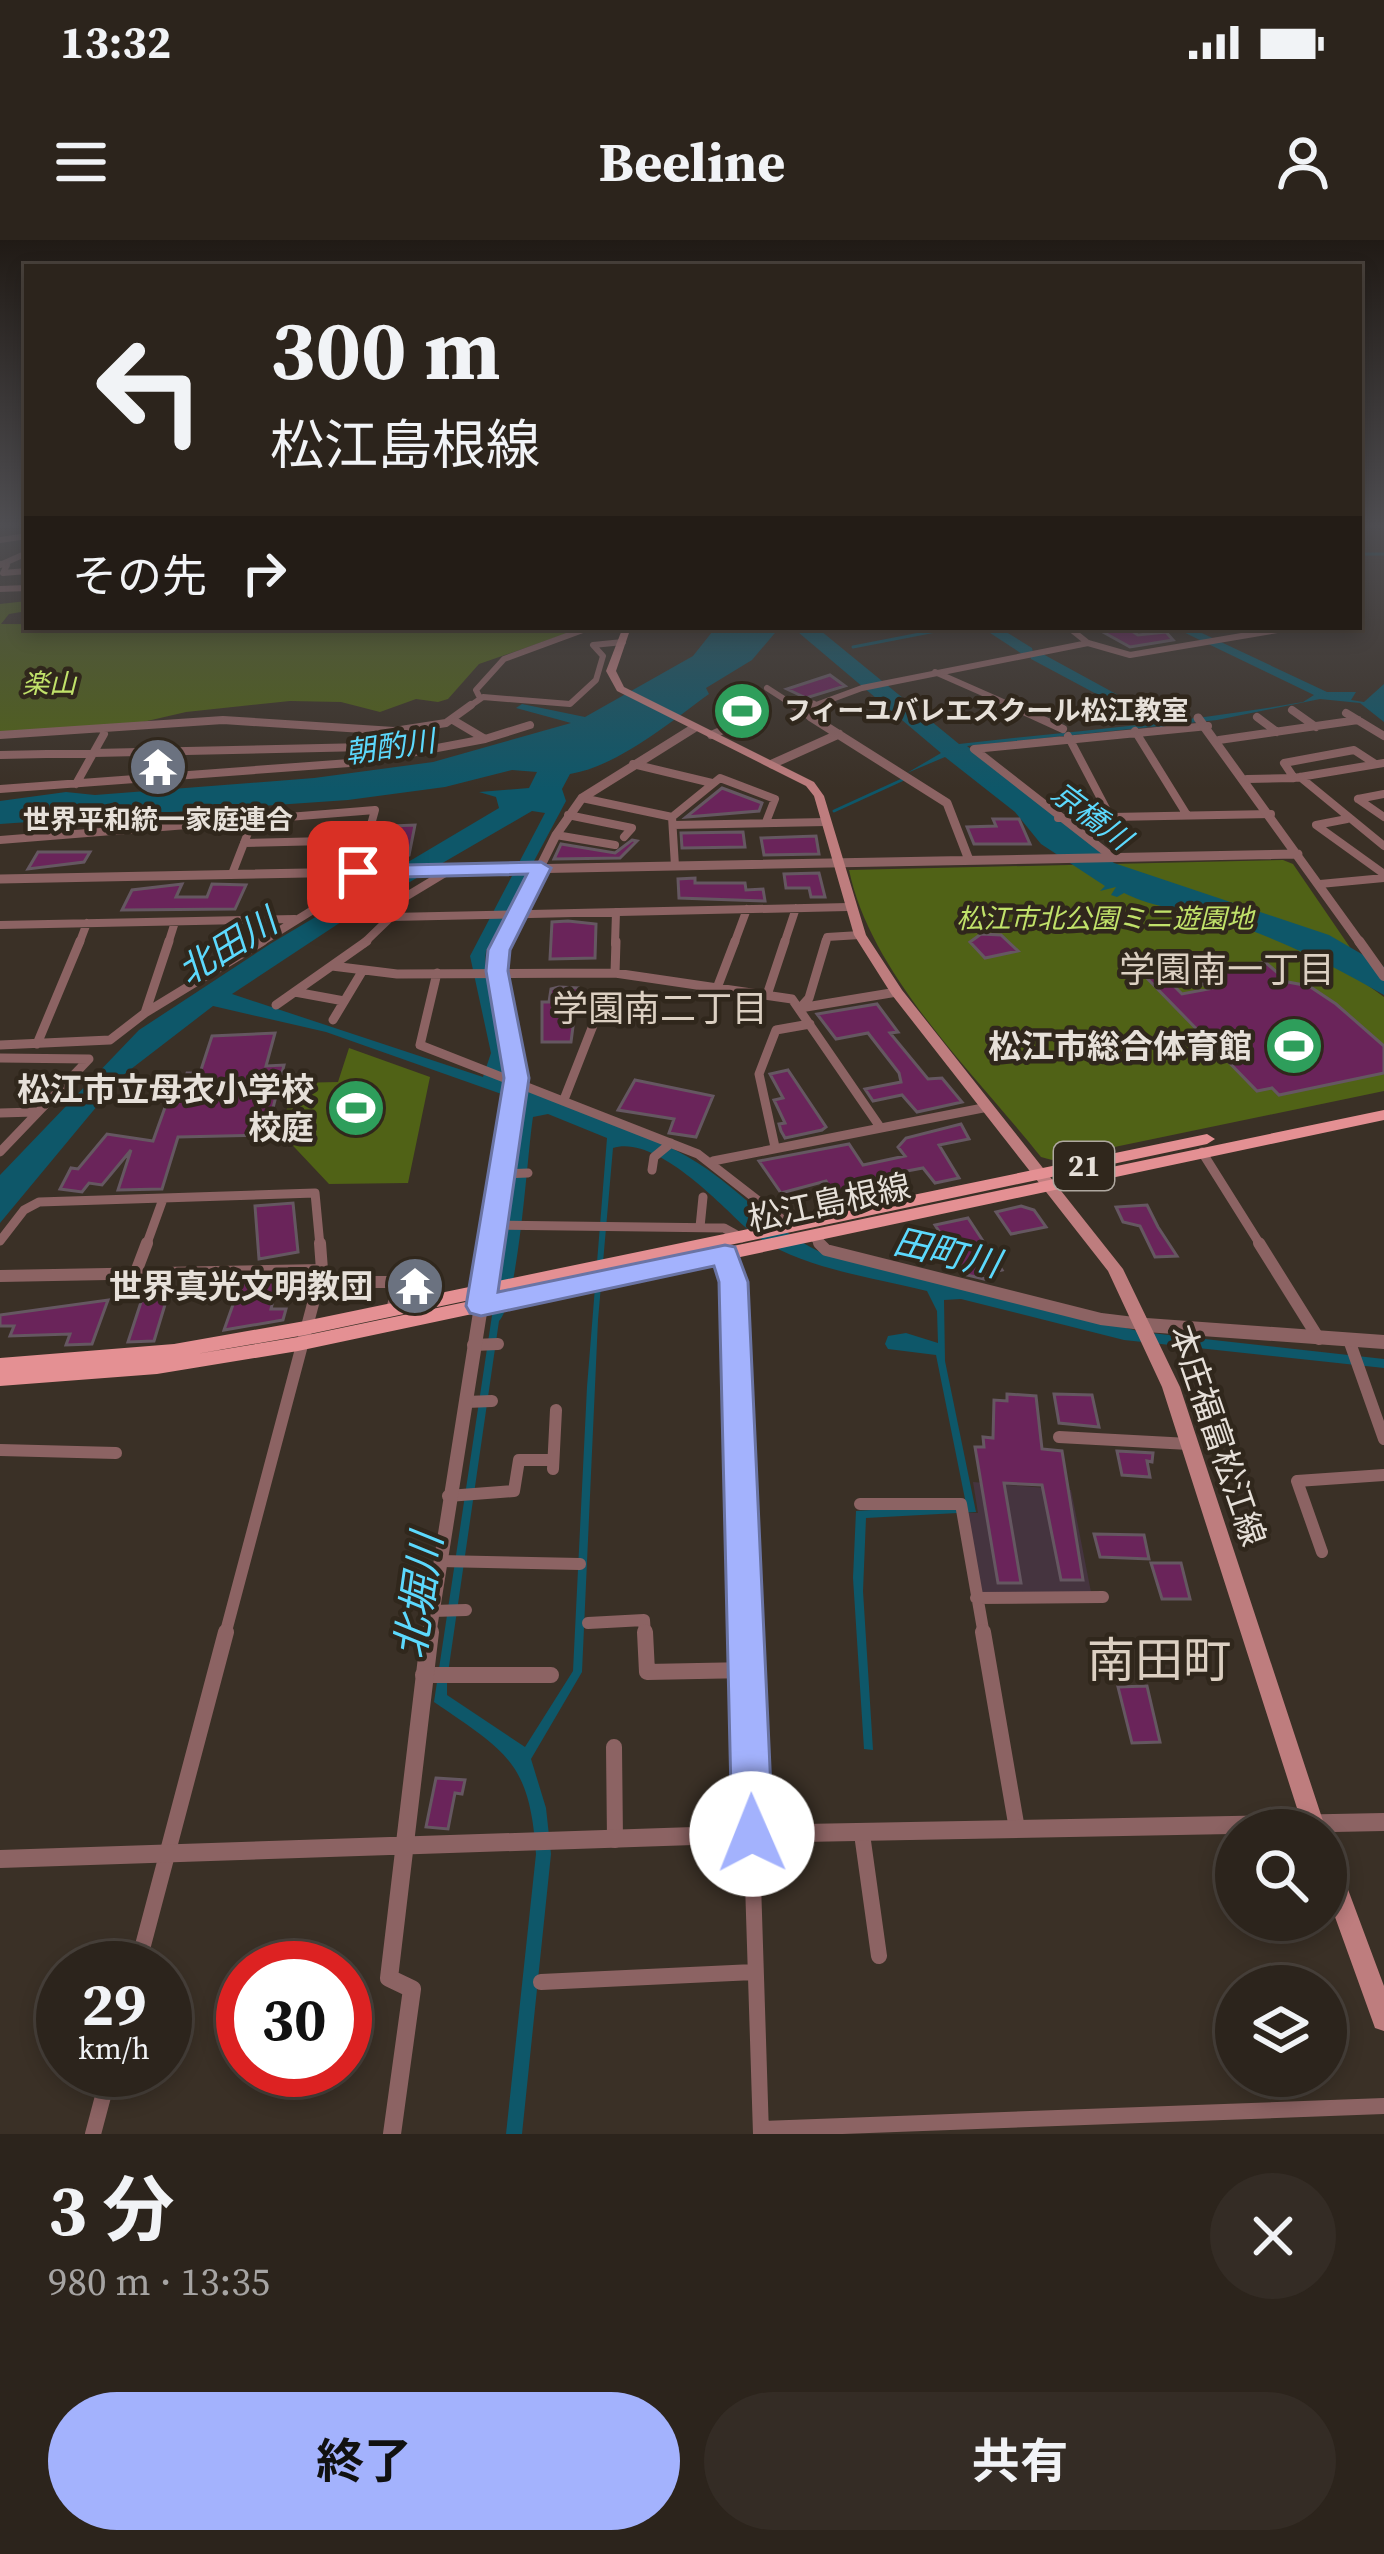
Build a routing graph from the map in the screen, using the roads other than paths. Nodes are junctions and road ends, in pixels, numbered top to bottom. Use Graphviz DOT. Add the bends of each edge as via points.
graph roads {
  1 [pos="583,630"];
  2 [pos="626,630"];
  3 [pos="1072,630"];
  4 [pos="1278,630"];
  5 [pos="623,642"];
  6 [pos="1088,643"];
  7 [pos="935,672"];
  8 [pos="767,688"];
  9 [pos="479,698"];
  10 [pos="1292,710"];
  11 [pos="1346,713"];
  12 [pos="811,717"];
  13 [pos="1257,717"];
  14 [pos="740,719"];
  15 [pos="453,720"];
  16 [pos="1358,720"];
  17 [pos="1204,722"];
  18 [pos="530,725"];
  19 [pos="688,725"];
  20 [pos="1316,727"];
  21 [pos="371,728"];
  22 [pos="1135,730"];
  23 [pos="1065,732"];
  24 [pos="1277,732"];
  25 [pos="104,734"];
  26 [pos="838,734"];
  27 [pos="0,735"];
  28 [pos="711,735"];
  29 [pos="1384,736"];
  30 [pos="485,739"];
  31 [pos="1219,740"];
  32 [pos="366,747"];
  33 [pos="93,754"];
  34 [pos="4,755"];
  35 [pos="363,762"];
  36 [pos="1379,763"];
  37 [pos="633,764"];
  38 [pos="772,764"];
  39 [pos="0,767"];
  40 [pos="1297,777"];
  41 [pos="1247,779"];
  42 [pos="712,783"];
  43 [pos="76,784"];
  44 [pos="0,789"];
  45 [pos="1384,794"];
  46 [pos="582,798"];
  47 [pos="1272,814"];
  48 [pos="568,815"];
  49 [pos="1186,815"];
  50 [pos="1110,816"];
  51 [pos="1384,817"];
  52 [pos="1058,818"];
  53 [pos="1347,819"];
  54 [pos="253,820"];
  55 [pos="672,821"];
  56 [pos="766,822"];
  57 [pos="826,822"];
  58 [pos="556,835"];
  59 [pos="624,837"];
  60 [pos="1379,838"];
  61 [pos="0,840"];
  62 [pos="368,840"];
  63 [pos="244,843"];
  64 [pos="615,845"];
  65 [pos="1384,846"];
  66 [pos="1298,854"];
  67 [pos="1111,856"];
  68 [pos="969,860"];
  69 [pos="836,863"];
  70 [pos="675,866"];
  71 [pos="537,868"];
  72 [pos="446,870"];
  73 [pos="358,872"];
  74 [pos="379,872"];
  75 [pos="232,874"];
  76 [pos="1384,876"];
  77 [pos="0,879"];
  78 [pos="1320,884"];
  79 [pos="848,907"];
  80 [pos="796,908"];
  81 [pos="747,909"];
  82 [pos="616,912"];
  83 [pos="512,915"];
  84 [pos="391,917"];
  85 [pos="295,919"];
  86 [pos="175,922"];
  87 [pos="87,923"];
  88 [pos="0,926"];
  89 [pos="860,934"];
  90 [pos="332,966"];
  91 [pos="363,970"];
  92 [pos="492,971"];
  93 [pos="615,973"];
  94 [pos="437,974"];
  95 [pos="1384,976"];
  96 [pos="717,988"];
  97 [pos="295,992"];
  98 [pos="897,992"];
  99 [pos="767,994"];
  100 [pos="344,1001"];
  101 [pos="276,1005"];
  102 [pos="601,1005"];
  103 [pos="800,1008"];
  104 [pos="145,1013"];
  105 [pos="333,1020"];
  106 [pos="810,1024"];
  107 [pos="37,1043"];
  108 [pos="0,1045"];
  109 [pos="0,1058"];
  110 [pos="513,1084"];
  111 [pos="565,1097"];
  112 [pos="1384,1103"];
  113 [pos="988,1106"];
  114 [pos="35,1112"];
  115 [pos="0,1113"];
  116 [pos="1384,1115"];
  117 [pos="880,1127"];
  118 [pos="669,1145"];
  119 [pos="775,1147"];
  120 [pos="0,1152"];
  121 [pos="1202,1152"];
  122 [pos="712,1161"];
  123 [pos="653,1164"];
  124 [pos="509,1174"];
  125 [pos="527,1174"];
  126 [pos="1046,1181"];
  127 [pos="703,1197"];
  128 [pos="163,1199"];
  129 [pos="501,1225"];
  130 [pos="700,1227"];
  131 [pos="797,1233"];
  132 [pos="756,1239"];
  133 [pos="0,1241"];
  134 [pos="725,1254"];
  135 [pos="136,1272"];
  136 [pos="0,1276"];
  137 [pos="320,1276"];
  138 [pos="496,1295"];
  139 [pos="392,1310"];
  140 [pos="1150,1335"];
  141 [pos="301,1336"];
  142 [pos="1318,1339"];
  143 [pos="1384,1342"];
  144 [pos="1353,1354"];
  145 [pos="0,1365"];
  146 [pos="0,1378"];
  147 [pos="492,1401"];
  148 [pos="471,1402"];
  149 [pos="556,1410"];
  150 [pos="1059,1437"];
  151 [pos="1384,1439"];
  152 [pos="1189,1444"];
  153 [pos="0,1450"];
  154 [pos="116,1453"];
  155 [pos="1384,1475"];
  156 [pos="462,1495"];
  157 [pos="860,1504"];
  158 [pos="1322,1552"];
  159 [pos="453,1561"];
  160 [pos="580,1564"];
  161 [pos="1102,1597"];
  162 [pos="976,1598"];
  163 [pos="466,1610"];
  164 [pos="439,1611"];
  165 [pos="588,1623"];
  166 [pos="749,1670"];
  167 [pos="429,1674"];
  168 [pos="551,1675"];
  169 [pos="614,1747"];
  170 [pos="1308,1809"];
  171 [pos="1384,1822"];
  172 [pos="1347,1825"];
  173 [pos="1215,1828"];
  174 [pos="1017,1829"];
  175 [pos="752,1834"];
  176 [pos="862,1834"];
  177 [pos="615,1841"];
  178 [pos="405,1844"];
  179 [pos="168,1852"];
  180 [pos="0,1859"];
  181 [pos="1347,1918"];
  182 [pos="144,1941"];
  183 [pos="879,1955"];
  184 [pos="754,1972"];
  185 [pos="542,1982"];
  186 [pos="1384,2019"];
  187 [pos="103,2097"];
  188 [pos="1384,2106"];
  189 [pos="761,2131"];
  190 [pos="93,2134"];
  191 [pos="392,2134"];
  1 -- 9 [label="street" via="498,662"];
  2 -- 5 [label="main road, 本庄福富松江線"];
  3 -- 6 [label="street"];
  4 -- 6 [label="street" via="1127,655"];
  5 -- 9 [label="street" via="592,645 603,656 596,680 570,704"];
  5 -- 19 [label="main road, 本庄福富松江線" via="611,671 620,689"];
  6 -- 7 [label="street"];
  7 -- 12 [label="street" via="808,707"];
  7 -- 23 [label="street"];
  8 -- 12 [label="street"];
  9 -- 15 [label="street"];
  10 -- 20 [label="street"];
  11 -- 16 [label="street"];
  12 -- 26 [label="street"];
  13 -- 24 [label="street"];
  14 -- 28 [label="street"];
  15 -- 21 [label="street"];
  15 -- 30 [label="street"];
  16 -- 20 [label="street"];
  16 -- 29 [label="street"];
  17 -- 22 [label="street"];
  17 -- 31 [label="street"];
  18 -- 30 [label="street"];
  19 -- 28 [label="main road, 本庄福富松江線"];
  19 -- 37 [label="street"];
  20 -- 24 [label="street"];
  21 -- 25 [label="street" via="224,720"];
  21 -- 32 [label="street"];
  22 -- 23 [label="street"];
  22 -- 49 [label="street"];
  23 -- 50 [label="street"];
  23 -- 52 [label="street" via="974,749"];
  24 -- 31 [label="street"];
  25 -- 27 [label="street"];
  25 -- 33 [label="street"];
  26 -- 38 [label="street"];
  26 -- 68 [label="street" via="947,803"];
  28 -- 38 [label="main road, 本庄福富松江線"];
  30 -- 35 [label="street"];
  31 -- 41 [label="street"];
  32 -- 33 [label="street"];
  32 -- 35 [label="street"];
  33 -- 34 [label="street"];
  33 -- 43 [label="street"];
  34 -- 39 [label="street"];
  35 -- 43 [label="street"];
  36 -- 40 [label="street"];
  36 -- 40 [label="street" via="1354,750 1284,763"];
  37 -- 42 [label="street"];
  37 -- 46 [label="street"];
  38 -- 57 [label="main road, 本庄福富松江線" via="810,784"];
  40 -- 41 [label="street"];
  40 -- 53 [label="street"];
  41 -- 47 [label="street"];
  42 -- 55 [label="street"];
  42 -- 56 [label="street" via="719,778 776,799"];
  43 -- 44 [label="street"];
  45 -- 51 [label="street" via="1358,799"];
  46 -- 48 [label="street"];
  46 -- 55 [label="street"];
  47 -- 49 [label="street"];
  47 -- 66 [label="street"];
  48 -- 58 [label="street"];
  48 -- 59 [label="street" via="635,826"];
  49 -- 50 [label="street"];
  50 -- 52 [label="street"];
  52 -- 67 [label="street"];
  53 -- 60 [label="street"];
  53 -- 76 [label="street" via="1316,825"];
  54 -- 61 [label="street"];
  54 -- 62 [label="street" via="374,810"];
  54 -- 63 [label="street"];
  55 -- 56 [label="street"];
  55 -- 70 [label="street"];
  56 -- 57 [label="street"];
  57 -- 69 [label="main road, 本庄福富松江線"];
  58 -- 64 [label="street"];
  58 -- 71 [label="street"];
  60 -- 65 [label="street"];
  62 -- 63 [label="street"];
  62 -- 73 [label="street"];
  63 -- 75 [label="street"];
  66 -- 67 [label="street"];
  66 -- 78 [label="street"];
  67 -- 68 [label="street"];
  68 -- 69 [label="street"];
  69 -- 70 [label="street"];
  69 -- 79 [label="main road, 本庄福富松江線"];
  70 -- 71 [label="street"];
  71 -- 72 [label="street"];
  71 -- 83 [label="street"];
  72 -- 74 [label="street"];
  72 -- 84 [label="street" via="377,914"];
  73 -- 74 [label="street"];
  73 -- 75 [label="street"];
  74 -- 85 [label="street"];
  75 -- 77 [label="street"];
  76 -- 78 [label="street"];
  78 -- 95 [label="street"];
  79 -- 80 [label="street"];
  79 -- 89 [label="main road, 本庄福富松江線"];
  80 -- 81 [label="street"];
  80 -- 99 [label="street"];
  81 -- 82 [label="street"];
  81 -- 96 [label="street"];
  82 -- 83 [label="street"];
  82 -- 93 [label="street"];
  83 -- 84 [label="street"];
  83 -- 92 [label="street"];
  84 -- 90 [label="street"];
  85 -- 86 [label="street"];
  85 -- 104 [label="street"];
  86 -- 87 [label="street"];
  86 -- 104 [label="street"];
  87 -- 88 [label="street"];
  87 -- 107 [label="street"];
  89 -- 98 [label="main road, 本庄福富松江線"];
  89 -- 103 [label="street" via="827,937"];
  90 -- 91 [label="street"];
  90 -- 97 [label="street"];
  91 -- 94 [label="street"];
  91 -- 100 [label="street"];
  92 -- 93 [label="street"];
  92 -- 94 [label="street"];
  92 -- 110 [label="street"];
  93 -- 96 [label="street"];
  94 -- 110 [label="street" via="420,1045"];
  96 -- 99 [label="street"];
  97 -- 100 [label="street"];
  97 -- 101 [label="street"];
  98 -- 103 [label="street"];
  98 -- 113 [label="main road, 本庄福富松江線"];
  99 -- 103 [label="street"];
  100 -- 105 [label="street"];
  102 -- 111 [label="street"];
  103 -- 106 [label="street"];
  104 -- 107 [label="street" via="110,1040"];
  106 -- 117 [label="street"];
  106 -- 119 [label="street" via="776,1030 759,1074"];
  107 -- 108 [label="street"];
  109 -- 114 [label="street" via="89,1059"];
  110 -- 111 [label="street"];
  110 -- 124 [label="street"];
  111 -- 118 [label="street"];
  112 -- 126 [label="main road, 松江島根線 / 21"];
  113 -- 117 [label="street"];
  113 -- 126 [label="main road, 本庄福富松江線"];
  114 -- 115 [label="street"];
  114 -- 120 [label="street"];
  116 -- 121 [label="main road, 松江島根線 / 21"];
  117 -- 119 [label="street"];
  118 -- 122 [label="street"];
  118 -- 123 [label="street"];
  119 -- 122 [label="street"];
  121 -- 126 [label="main road, 松江島根線 / 21"];
  121 -- 142 [label="street"];
  122 -- 131 [label="street"];
  124 -- 125 [label="street"];
  124 -- 129 [label="street"];
  126 -- 131 [label="main road, 松江島根線 / 21"];
  126 -- 140 [label="main road, 本庄福富松江線" via="1115,1269"];
  127 -- 130 [label="street"];
  128 -- 133 [label="street" via="39,1202"];
  128 -- 135 [label="street"];
  128 -- 137 [label="street" via="315,1193"];
  129 -- 130 [label="street"];
  129 -- 138 [label="street"];
  130 -- 132 [label="street"];
  131 -- 132 [label="main road, 松江島根線 / 21"];
  131 -- 140 [label="street" via="826,1250"];
  132 -- 134 [label="main road, 松江島根線 / 21"];
  132 -- 138 [label="main road, 松江島根線 / 21"];
  134 -- 138 [label="main road, 松江島根線 / 21"];
  134 -- 166 [label="street" via="734,1282"];
  135 -- 136 [label="street"];
  135 -- 137 [label="street"];
  137 -- 139 [label="street" via="399,1282"];
  137 -- 141 [label="street"];
  138 -- 139 [label="main road, 松江島根線 / 21"];
  138 -- 141 [label="main road, 松江島根線 / 21"];
  138 -- 148 [label="street"];
  139 -- 141 [label="main road, 松江島根線 / 21"];
  140 -- 142 [label="street"];
  140 -- 152 [label="main road, 本庄福富松江線"];
  141 -- 145 [label="main road, 松江島根線 / 21"];
  141 -- 146 [label="main road, 松江島根線 / 21" via="158,1366"];
  141 -- 179 [label="street"];
  142 -- 144 [label="street"];
  143 -- 144 [label="street"];
  144 -- 151 [label="street"];
  147 -- 148 [label="street"];
  148 -- 156 [label="street"];
  149 -- 156 [label="street" via="553,1465 519,1460 514,1491"];
  150 -- 152 [label="street"];
  152 -- 170 [label="main road, 本庄福富松江線"];
  153 -- 154 [label="street"];
  155 -- 158 [label="street" via="1297,1481"];
  156 -- 159 [label="street"];
  157 -- 162 [label="street" via="962,1509"];
  159 -- 160 [label="street"];
  159 -- 164 [label="street"];
  161 -- 162 [label="street"];
  162 -- 174 [label="street"];
  163 -- 164 [label="street"];
  164 -- 167 [label="street"];
  165 -- 166 [label="street" via="644,1620 647,1672"];
  166 -- 175 [label="street"];
  167 -- 168 [label="street"];
  167 -- 178 [label="street"];
  169 -- 177 [label="street"];
  171 -- 172 [label="street"];
  173 -- 174 [label="street"];
  174 -- 176 [label="street"];
  175 -- 176 [label="street"];
  175 -- 177 [label="street"];
  175 -- 184 [label="street"];
  176 -- 183 [label="street"];
  177 -- 178 [label="street"];
  178 -- 179 [label="street"];
  178 -- 191 [label="street" via="389,1978 412,1990"];
  179 -- 180 [label="street"];
  179 -- 182 [label="street"];
  181 -- 186 [label="main road"];
  184 -- 185 [label="street"];
  184 -- 189 [label="street"];
  187 -- 190 [label="street"];
  188 -- 189 [label="street"];
}
